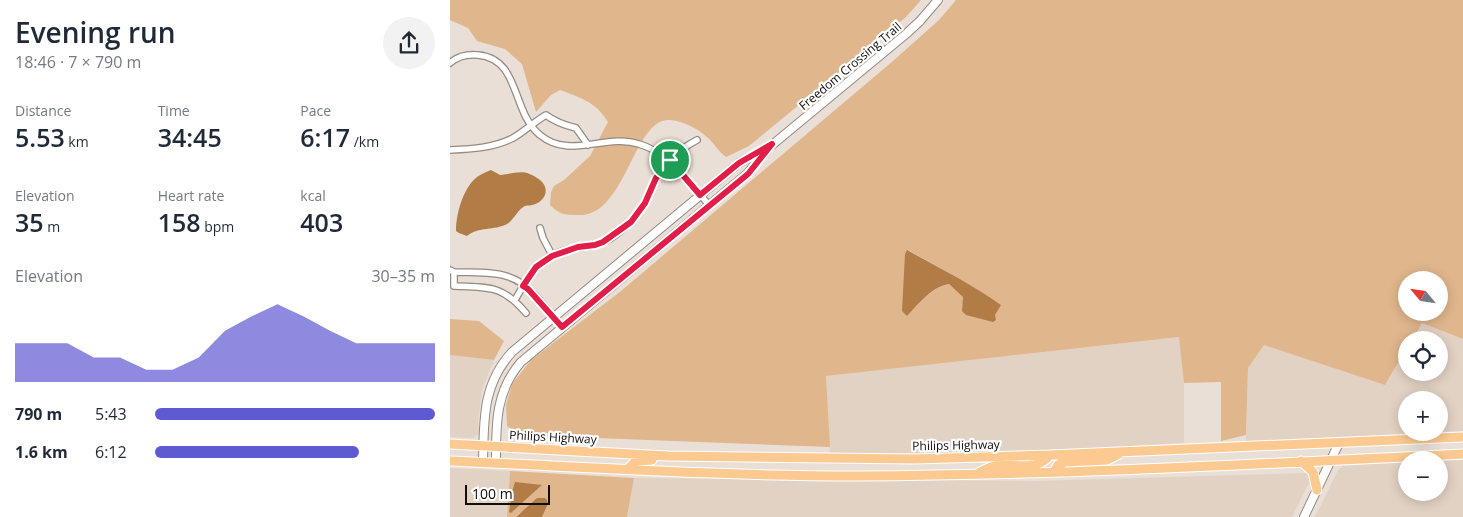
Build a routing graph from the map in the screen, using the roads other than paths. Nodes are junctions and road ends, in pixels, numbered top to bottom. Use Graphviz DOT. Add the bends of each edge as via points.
graph roads {
  1 [pos="938,0"];
  2 [pos="450,63"];
  3 [pos="530,126"];
  4 [pos="697,140"];
  5 [pos="772,144"];
  6 [pos="588,145"];
  7 [pos="450,150"];
  8 [pos="670,160"];
  9 [pos="700,195"];
  10 [pos="709,205"];
  11 [pos="540,228"];
  12 [pos="552,256"];
  13 [pos="452,271"];
  14 [pos="523,286"];
  15 [pos="515,300"];
  16 [pos="526,313"];
  17 [pos="553,317"];
  18 [pos="562,327"];
  19 [pos="493,380"];
  20 [pos="504,385"];
  21 [pos="1463,437"];
  22 [pos="1339,443"];
  23 [pos="450,444"];
  24 [pos="483,445"];
  25 [pos="496,446"];
  26 [pos="1124,452"];
  27 [pos="1463,454"];
  28 [pos="1050,455"];
  29 [pos="668,456"];
  30 [pos="854,459"];
  31 [pos="1331,460"];
  32 [pos="450,461"];
  33 [pos="483,462"];
  34 [pos="1300,462"];
  35 [pos="496,463"];
  36 [pos="628,469"];
  37 [pos="1054,472"];
  38 [pos="975,474"];
  39 [pos="854,476"];
  40 [pos="1317,490"];
  41 [pos="1304,517"];
  1 -- 5 [label="street, Freedom Crossing Trail" via="906,34"];
  2 -- 3 [label="street" via="475,54 497,61 511,78"];
  3 -- 6 [label="street" via="558,144 570,147"];
  3 -- 6 [label="street" via="546,115 558,123 576,128"];
  3 -- 7 [label="street" via="513,138 488,147"];
  4 -- 8 [label="street"];
  5 -- 9 [label="street, Freedom Crossing Trail" via="739,163"];
  5 -- 10 [label="street, Freedom Crossing Trail" via="748,174"];
  6 -- 8 [label="street" via="609,141 632,142"];
  8 -- 9 [label="street"];
  8 -- 12 [label="street" via="656,178 639,212 625,227 603,242"];
  9 -- 10 [label="street"];
  9 -- 17 [label="street, Freedom Crossing Trail"];
  10 -- 18 [label="street, Freedom Crossing Trail"];
  11 -- 12 [label="street"];
  12 -- 14 [label="street" via="536,267"];
  13 -- 14 [label="street" via="498,274"];
  13 -- 15 [label="street" via="454,286 498,290"];
  14 -- 15 [label="street"];
  14 -- 17 [label="street"];
  15 -- 16 [label="street"];
  17 -- 18 [label="street"];
  17 -- 19 [label="street, Freedom Crossing Trail" via="512,352"];
  18 -- 20 [label="street, Freedom Crossing Trail" via="521,362"];
  19 -- 20 [label="street"];
  19 -- 24 [label="street, Freedom Crossing Trail" via="485,407"];
  20 -- 25 [label="street, Freedom Crossing Trail" via="499,402"];
  21 -- 22 [label="main road, Philips Highway"];
  22 -- 26 [label="main road, Philips Highway"];
  22 -- 31 [label="street"];
  23 -- 24 [label="main road, Philips Highway"];
  24 -- 25 [label="main road, Philips Highway"];
  24 -- 33 [label="street, Freedom Crossing Trail"];
  25 -- 29 [label="main road, Philips Highway"];
  25 -- 35 [label="street, Freedom Crossing Trail"];
  26 -- 28 [label="main road, Philips Highway"];
  26 -- 37 [label="main road" via="1107,460 1065,462"];
  27 -- 31 [label="main road"];
  28 -- 30 [label="main road, Philips Highway"];
  28 -- 38 [label="main road" via="1034,466 992,467"];
  29 -- 30 [label="main road, Philips Highway"];
  29 -- 36 [label="main road" via="636,461"];
  30 -- 39 [label="main road"];
  31 -- 34 [label="main road"];
  31 -- 40 [label="street"];
  32 -- 33 [label="main road"];
  33 -- 35 [label="main road"];
  34 -- 37 [label="main road"];
  34 -- 40 [label="main road" via="1313,472"];
  35 -- 36 [label="main road"];
  36 -- 39 [label="main road"];
  37 -- 38 [label="main road"];
  38 -- 39 [label="main road"];
  40 -- 41 [label="street"];
}
